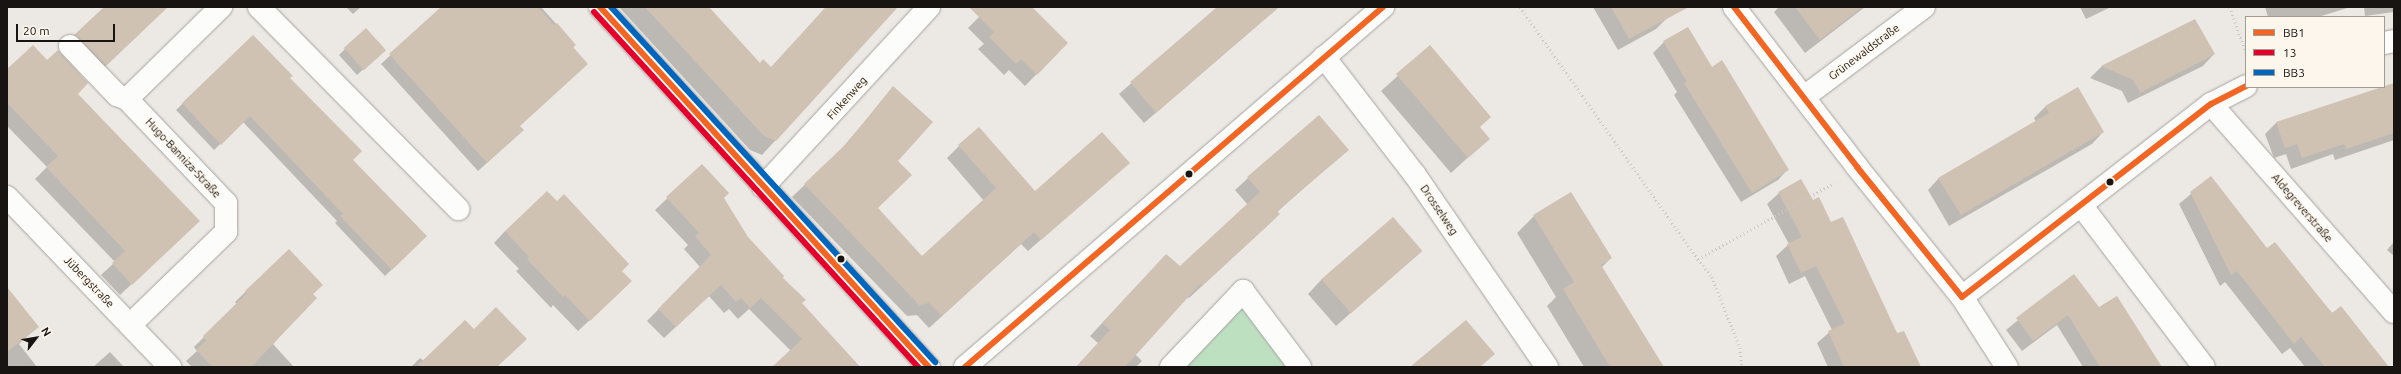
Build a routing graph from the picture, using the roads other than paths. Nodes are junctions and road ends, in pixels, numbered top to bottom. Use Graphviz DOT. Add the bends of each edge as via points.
graph roads {
  1 [pos="221,7"];
  2 [pos="259,7"];
  3 [pos="600,7"];
  4 [pos="929,7"];
  5 [pos="1383,7"];
  6 [pos="1734,7"];
  7 [pos="1924,7"];
  8 [pos="70,46"];
  9 [pos="1324,57"];
  10 [pos="2245,87"];
  11 [pos="1804,97"];
  12 [pos="127,99"];
  13 [pos="2211,104"];
  14 [pos="763,187"];
  15 [pos="7,197"];
  16 [pos="2081,205"];
  17 [pos="458,209"];
  18 [pos="1962,297"];
  19 [pos="2394,312"];
  20 [pos="130,325"];
  21 [pos="170,367"];
  22 [pos="929,367"];
  23 [pos="965,367"];
  24 [pos="1171,367"];
  25 [pos="1300,367"];
  26 [pos="1546,367"];
  27 [pos="2007,367"];
  28 [pos="2204,367"];
  1 -- 12 [label="street"];
  2 -- 17 [label="street"];
  3 -- 14 [label="street"];
  4 -- 14 [label="street, Finkenweg"];
  5 -- 9 [label="street"];
  6 -- 11 [label="street"];
  7 -- 11 [label="street, Grünewaldstraße"];
  8 -- 12 [label="street, Hugo-Banniza-Straße" via="117,95"];
  9 -- 23 [label="street"];
  9 -- 26 [label="street, Drosselweg" via="1415,175"];
  10 -- 13 [label="street"];
  11 -- 18 [label="street"];
  12 -- 20 [label="street, Hugo-Banniza-Straße" via="226,204 226,232"];
  13 -- 16 [label="street"];
  13 -- 19 [label="street, Aldegreverstraße"];
  14 -- 22 [label="street"];
  15 -- 20 [label="street, Jübergstraße"];
  16 -- 18 [label="street"];
  16 -- 28 [label="street"];
  18 -- 27 [label="street"];
  20 -- 21 [label="street, Jübergstraße"];
  24 -- 25 [label="street" via="1243,291"];
}
